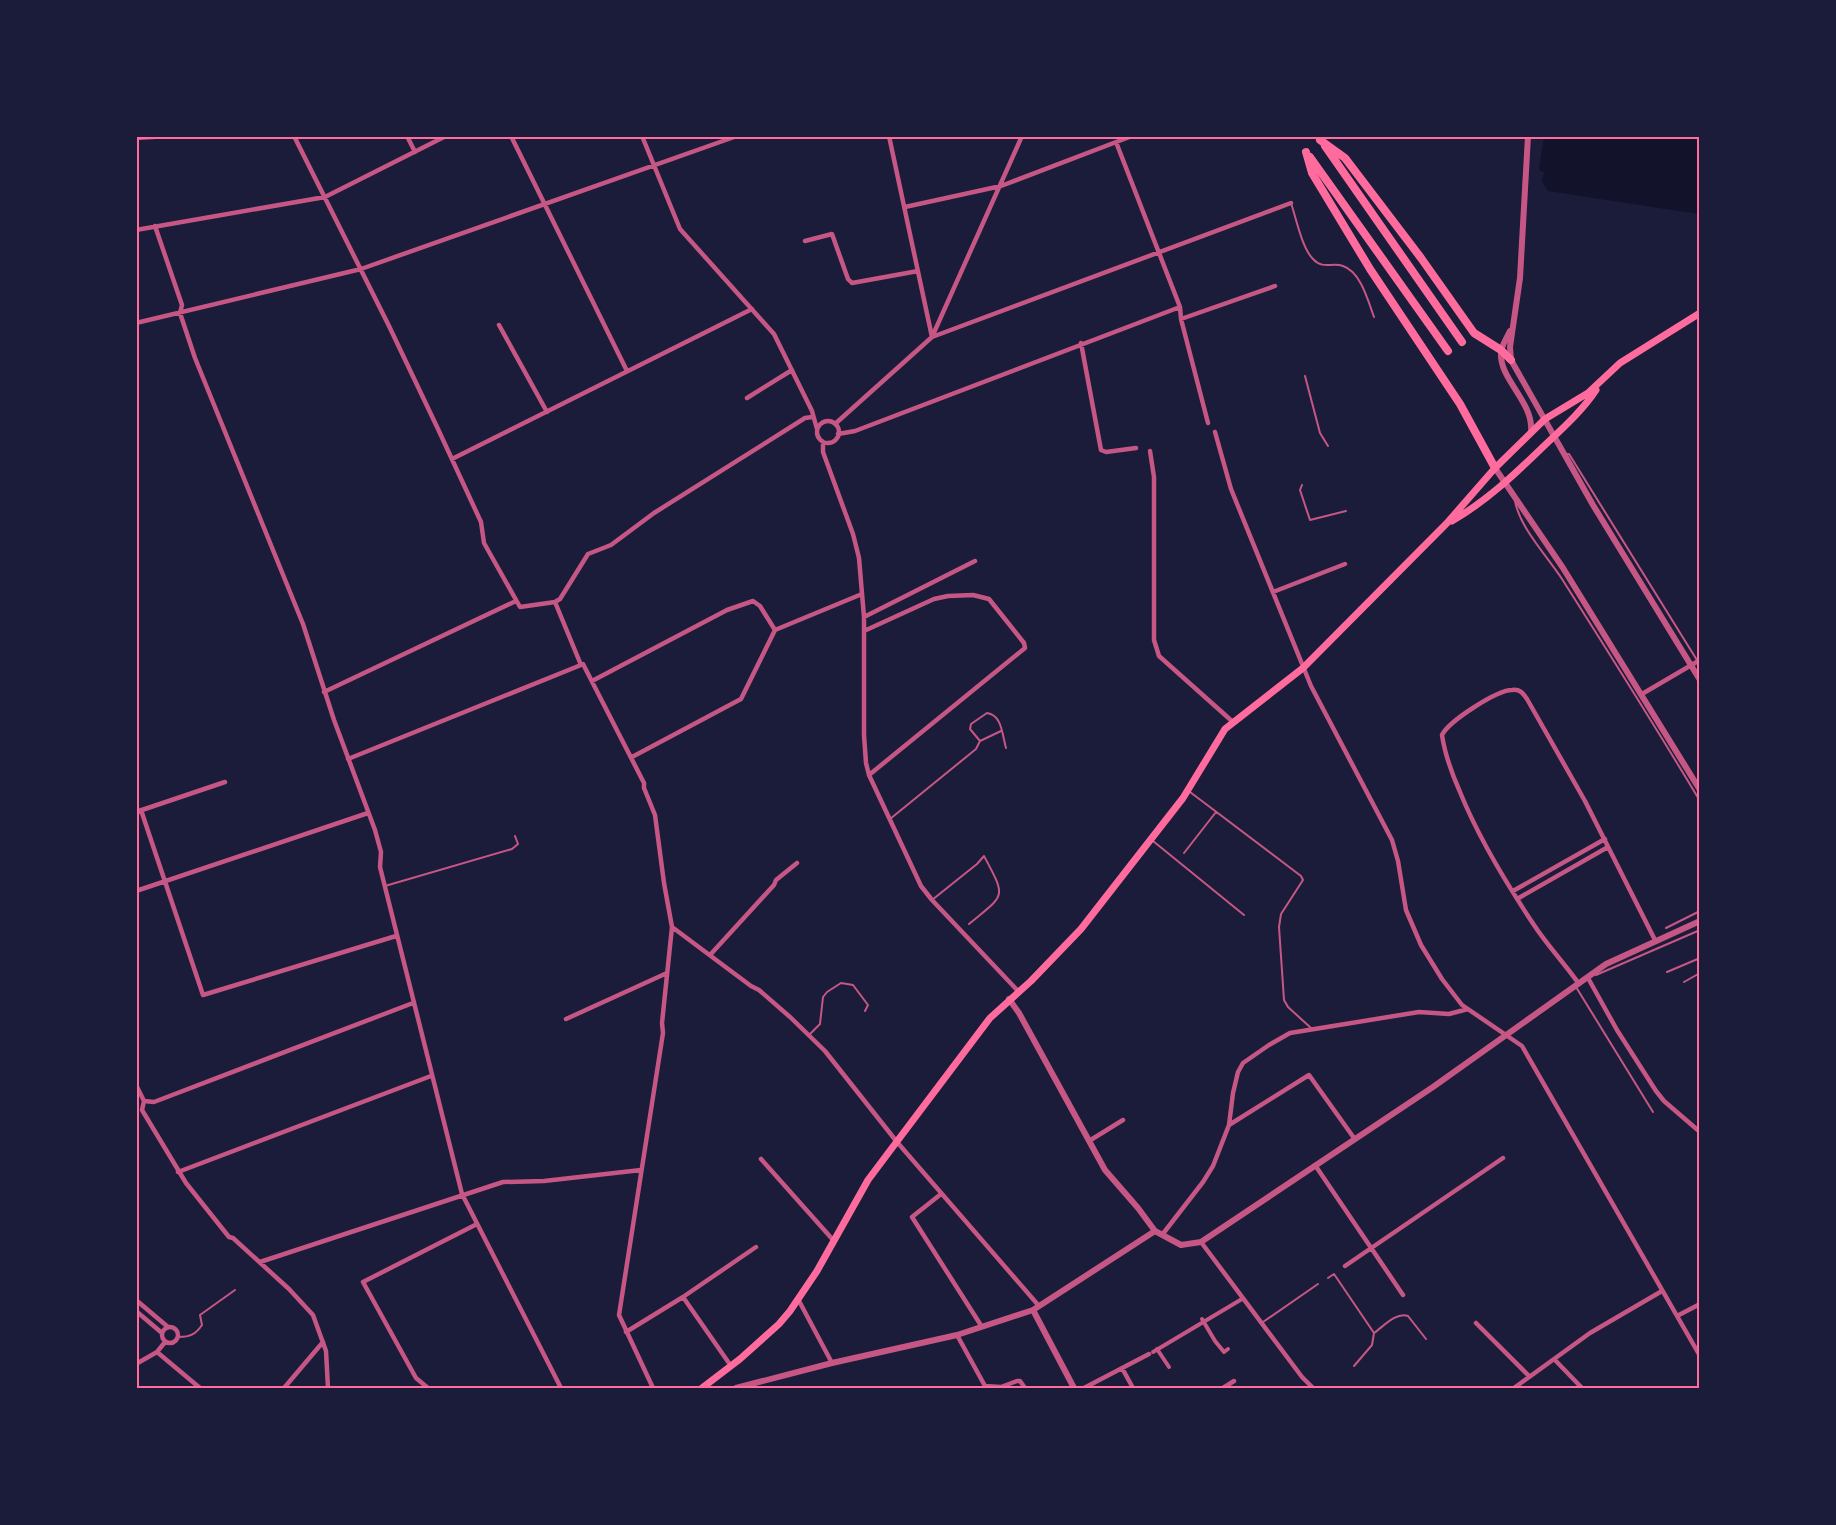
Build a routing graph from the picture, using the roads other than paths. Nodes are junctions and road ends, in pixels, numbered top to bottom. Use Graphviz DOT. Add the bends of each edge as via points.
graph roads {
  1 [pos="168,136"];
  2 [pos="294,136"];
  3 [pos="407,136"];
  4 [pos="446,136"];
  5 [pos="511,136"];
  6 [pos="642,136"];
  7 [pos="737,136"];
  8 [pos="888,136"];
  9 [pos="1022,136"];
  10 [pos="1132,136"];
  11 [pos="1528,136"];
  12 [pos="136,138"];
  13 [pos="1116,142"];
  14 [pos="415,152"];
  15 [pos="653,165"];
  16 [pos="1000,186"];
  17 [pos="325,197"];
  18 [pos="1291,203"];
  19 [pos="544,204"];
  20 [pos="905,207"];
  21 [pos="155,226"];
  22 [pos="136,230"];
  23 [pos="805,241"];
  24 [pos="1158,253"];
  25 [pos="361,269"];
  26 [pos="918,271"];
  27 [pos="1275,286"];
  28 [pos="1180,307"];
  29 [pos="752,309"];
  30 [pos="180,313"];
  31 [pos="1700,313"];
  32 [pos="1374,317"];
  33 [pos="1181,319"];
  34 [pos="136,323"];
  35 [pos="498,325"];
  36 [pos="1512,328"];
  37 [pos="932,337"];
  38 [pos="1462,342"];
  39 [pos="1081,343"];
  40 [pos="1501,350"];
  41 [pos="1448,351"];
  42 [pos="1511,360"];
  43 [pos="792,370"];
  44 [pos="627,371"];
  45 [pos="1305,376"];
  46 [pos="1600,383"];
  47 [pos="747,398"];
  48 [pos="547,412"];
  49 [pos="812,417"];
  50 [pos="1545,419"];
  51 [pos="835,423"];
  52 [pos="1208,423"];
  53 [pos="817,429"];
  54 [pos="1215,432"];
  55 [pos="1532,432"];
  56 [pos="838,434"];
  57 [pos="1554,437"];
  58 [pos="823,441"];
  59 [pos="1328,446"];
  60 [pos="1136,448"];
  61 [pos="1150,451"];
  62 [pos="452,459"];
  63 [pos="1495,468"];
  64 [pos="1505,483"];
  65 [pos="1302,485"];
  66 [pos="1514,498"];
  67 [pos="1346,511"];
  68 [pos="1447,523"];
  69 [pos="975,561"];
  70 [pos="1345,564"];
  71 [pos="1273,592"];
  72 [pos="862,594"];
  73 [pos="516,601"];
  74 [pos="555,602"];
  75 [pos="864,617"];
  76 [pos="775,630"];
  77 [pos="864,631"];
  78 [pos="1697,663"];
  79 [pos="581,665"];
  80 [pos="1303,668"];
  81 [pos="1700,680"];
  82 [pos="592,681"];
  83 [pos="324,692"];
  84 [pos="1642,694"];
  85 [pos="1233,722"];
  86 [pos="1002,731"];
  87 [pos="980,741"];
  88 [pos="1006,748"];
  89 [pos="632,757"];
  90 [pos="348,759"];
  91 [pos="869,775"];
  92 [pos="225,782"];
  93 [pos="1188,790"];
  94 [pos="1700,790"];
  95 [pos="1700,801"];
  96 [pos="139,811"];
  97 [pos="1216,812"];
  98 [pos="368,813"];
  99 [pos="890,819"];
  100 [pos="515,836"];
  101 [pos="1151,839"];
  102 [pos="1605,839"];
  103 [pos="1608,847"];
  104 [pos="1184,853"];
  105 [pos="797,864"];
  106 [pos="165,882"];
  107 [pos="384,886"];
  108 [pos="136,891"];
  109 [pos="1513,891"];
  110 [pos="1517,898"];
  111 [pos="932,900"];
  112 [pos="1700,912"];
  113 [pos="1244,915"];
  114 [pos="1700,921"];
  115 [pos="969,924"];
  116 [pos="672,927"];
  117 [pos="1666,928"];
  118 [pos="1700,930"];
  119 [pos="396,936"];
  120 [pos="1655,940"];
  121 [pos="710,955"];
  122 [pos="1700,958"];
  123 [pos="1667,972"];
  124 [pos="667,973"];
  125 [pos="1700,973"];
  126 [pos="1588,978"];
  127 [pos="1684,982"];
  128 [pos="1577,986"];
  129 [pos="1018,991"];
  130 [pos="1009,999"];
  131 [pos="412,1003"];
  132 [pos="1468,1009"];
  133 [pos="865,1011"];
  134 [pos="566,1019"];
  135 [pos="1311,1028"];
  136 [pos="809,1035"];
  137 [pos="1508,1035"];
  138 [pos="431,1076"];
  139 [pos="136,1085"];
  140 [pos="144,1101"];
  141 [pos="1653,1112"];
  142 [pos="1123,1120"];
  143 [pos="1228,1125"];
  144 [pos="1700,1132"];
  145 [pos="1354,1138"];
  146 [pos="1089,1141"];
  147 [pos="897,1142"];
  148 [pos="1503,1158"];
  149 [pos="761,1159"];
  150 [pos="1315,1165"];
  151 [pos="641,1170"];
  152 [pos="178,1172"];
  153 [pos="462,1194"];
  154 [pos="941,1194"];
  155 [pos="477,1224"];
  156 [pos="1155,1232"];
  157 [pos="1162,1236"];
  158 [pos="834,1241"];
  159 [pos="1200,1242"];
  160 [pos="756,1247"];
  161 [pos="1371,1248"];
  162 [pos="260,1262"];
  163 [pos="1345,1266"];
  164 [pos="1328,1278"];
  165 [pos="1318,1284"];
  166 [pos="235,1290"];
  167 [pos="1662,1291"];
  168 [pos="1403,1295"];
  169 [pos="683,1297"];
  170 [pos="798,1299"];
  171 [pos="1242,1299"];
  172 [pos="136,1300"];
  173 [pos="1700,1304"];
  174 [pos="1036,1308"];
  175 [pos="136,1311"];
  176 [pos="1677,1316"];
  177 [pos="1202,1321"];
  178 [pos="1261,1323"];
  179 [pos="1476,1323"];
  180 [pos="168,1327"];
  181 [pos="982,1328"];
  182 [pos="626,1332"];
  183 [pos="162,1333"];
  184 [pos="1374,1333"];
  185 [pos="957,1335"];
  186 [pos="178,1337"];
  187 [pos="1426,1339"];
  188 [pos="165,1342"];
  189 [pos="324,1342"];
  190 [pos="1228,1349"];
  191 [pos="157,1352"];
  192 [pos="1153,1352"];
  193 [pos="1700,1356"];
  194 [pos="1554,1359"];
  195 [pos="832,1363"];
  196 [pos="136,1364"];
  197 [pos="731,1366"];
  198 [pos="1354,1366"];
  199 [pos="1169,1367"];
  200 [pos="1122,1368"];
  201 [pos="1529,1376"];
  202 [pos="1233,1381"];
  203 [pos="757,1382"];
  204 [pos="992,1388"];
  205 [pos="1515,1388"];
  206 [pos="200,1389"];
  207 [pos="285,1389"];
  208 [pos="328,1389"];
  209 [pos="428,1389"];
  210 [pos="561,1389"];
  211 [pos="653,1389"];
  212 [pos="702,1389"];
  213 [pos="736,1389"];
  214 [pos="761,1389"];
  215 [pos="1025,1389"];
  216 [pos="1074,1389"];
  217 [pos="1084,1389"];
  218 [pos="1132,1389"];
  219 [pos="1223,1389"];
  220 [pos="1313,1389"];
  221 [pos="1582,1389"];
  1 -- 12 [label="street"];
  2 -- 17 [label="street"];
  3 -- 14 [label="street"];
  4 -- 14 [label="street"];
  5 -- 19 [label="street"];
  6 -- 15 [label="street"];
  7 -- 15 [label="street"];
  8 -- 20 [label="street"];
  9 -- 16 [label="street"];
  10 -- 13 [label="street"];
  11 -- 36 [label="street" via="1520,278"];
  13 -- 16 [label="street"];
  13 -- 24 [label="street"];
  14 -- 17 [label="street"];
  15 -- 19 [label="street"];
  15 -- 29 [label="street" via="680,229"];
  16 -- 20 [label="street"];
  16 -- 37 [label="street"];
  17 -- 21 [label="street"];
  17 -- 25 [label="street"];
  18 -- 24 [label="street"];
  18 -- 32 [label="lane" via="1310,255 1319,265 1345,266 1350,270"];
  19 -- 25 [label="street"];
  19 -- 44 [label="street"];
  20 -- 26 [label="street"];
  21 -- 22 [label="street"];
  21 -- 30 [label="street" via="182,304"];
  23 -- 26 [label="street" via="832,234 852,283"];
  24 -- 28 [label="street"];
  24 -- 37 [label="street"];
  25 -- 30 [label="street"];
  25 -- 62 [label="street"];
  26 -- 37 [label="street"];
  27 -- 33 [label="street"];
  28 -- 33 [label="street"];
  28 -- 39 [label="street"];
  29 -- 43 [label="street" via="774,334"];
  29 -- 44 [label="street"];
  30 -- 34 [label="street"];
  30 -- 83 [label="street" via="292,594"];
  31 -- 46 [label="main road" via="1620,363"];
  33 -- 52 [label="street"];
  35 -- 48 [label="street"];
  36 -- 40 [label="street"];
  36 -- 42 [label="street"];
  37 -- 51 [label="street"];
  38 -- 40 [label="highway" via="1320,140 1345,158 1474,333"];
  39 -- 56 [label="street" via="855,431"];
  39 -- 60 [label="street" via="1101,450"];
  40 -- 42 [label="highway"];
  40 -- 55 [label="street" via="1504,369 1527,409"];
  41 -- 63 [label="highway" via="1306,152 1312,173 1460,405"];
  42 -- 50 [label="street"];
  43 -- 47 [label="street"];
  43 -- 49 [label="street"];
  44 -- 48 [label="street"];
  45 -- 59 [label="lane" via="1320,433"];
  46 -- 50 [label="main road"];
  46 -- 57 [label="main road" via="1589,401"];
  48 -- 62 [label="street"];
  49 -- 53 [label="street"];
  49 -- 74 [label="street" via="664,507 610,545 588,554"];
  50 -- 55 [label="main road"];
  50 -- 57 [label="street"];
  51 -- 53 [label="street" via="824,421"];
  51 -- 56 [label="street"];
  53 -- 58 [label="street"];
  54 -- 71 [label="street" via="1231,489"];
  55 -- 63 [label="main road"];
  56 -- 58 [label="street" via="832,442"];
  57 -- 64 [label="main road"];
  57 -- 78 [label="street"];
  58 -- 72 [label="street" via="831,479 853,534"];
  61 -- 85 [label="street" via="1154,477 1154,640 1159,656"];
  62 -- 73 [label="street" via="481,522 484,543"];
  63 -- 64 [label="street"];
  63 -- 68 [label="main road"];
  64 -- 66 [label="street"];
  64 -- 68 [label="main road"];
  65 -- 67 [label="lane" via="1300,490 1310,520"];
  66 -- 84 [label="street"];
  66 -- 95 [label="lane" via="1517,514"];
  68 -- 80 [label="main road"];
  69 -- 75 [label="street"];
  70 -- 71 [label="street"];
  71 -- 80 [label="street"];
  72 -- 75 [label="street"];
  72 -- 76 [label="street"];
  73 -- 74 [label="street" via="520,607"];
  73 -- 83 [label="street"];
  74 -- 79 [label="street"];
  75 -- 77 [label="street"];
  76 -- 82 [label="street" via="753,601 727,610"];
  76 -- 89 [label="street" via="741,699"];
  77 -- 91 [label="street" via="864,735"];
  77 -- 91 [label="street" via="934,599 973,595 989,599 1025,648"];
  78 -- 81 [label="street"];
  78 -- 84 [label="street"];
  79 -- 82 [label="street"];
  79 -- 90 [label="street"];
  80 -- 85 [label="main road"];
  80 -- 132 [label="street" via="1392,840 1406,910 1421,945 1454,997"];
  82 -- 89 [label="street"];
  83 -- 90 [label="street"];
  84 -- 94 [label="street"];
  85 -- 93 [label="main road"];
  86 -- 87 [label="lane"];
  86 -- 87 [label="lane" via="998,718 987,713 971,724 970,729"];
  86 -- 88 [label="lane"];
  87 -- 99 [label="lane" via="976,749"];
  89 -- 116 [label="street" via="655,815"];
  90 -- 98 [label="street"];
  91 -- 99 [label="street"];
  92 -- 96 [label="street"];
  93 -- 97 [label="lane"];
  93 -- 101 [label="main road"];
  96 -- 106 [label="street"];
  97 -- 104 [label="lane"];
  97 -- 135 [label="lane" via="1303,880 1281,914 1279,927 1284,1000"];
  98 -- 106 [label="street"];
  98 -- 107 [label="street" via="381,852"];
  99 -- 111 [label="street" via="921,886"];
  100 -- 107 [label="lane" via="518,844 512,849"];
  101 -- 113 [label="lane"];
  101 -- 129 [label="main road" via="1081,928"];
  102 -- 103 [label="street"];
  102 -- 109 [label="street"];
  102 -- 109 [label="street" via="1521,692 1505,691 1485,702 1445,729 1443,746 1470,817"];
  103 -- 110 [label="street"];
  103 -- 120 [label="street"];
  105 -- 121 [label="street" via="776,880"];
  106 -- 108 [label="street"];
  106 -- 119 [label="street" via="203,995"];
  107 -- 119 [label="street"];
  109 -- 110 [label="street"];
  110 -- 128 [label="street"];
  111 -- 115 [label="lane" via="984,856 999,895"];
  111 -- 129 [label="street"];
  112 -- 117 [label="lane"];
  114 -- 120 [label="street"];
  116 -- 121 [label="street"];
  116 -- 124 [label="street"];
  118 -- 126 [label="lane"];
  119 -- 131 [label="street"];
  120 -- 126 [label="street" via="1606,964"];
  121 -- 136 [label="street" via="759,990"];
  122 -- 123 [label="lane"];
  124 -- 134 [label="street"];
  124 -- 151 [label="street" via="663,1033"];
  125 -- 127 [label="lane"];
  126 -- 128 [label="street"];
  126 -- 144 [label="street" via="1656,1091"];
  128 -- 137 [label="street"];
  128 -- 141 [label="lane"];
  129 -- 130 [label="main road"];
  130 -- 146 [label="street"];
  130 -- 147 [label="main road" via="990,1018"];
  131 -- 138 [label="street"];
  131 -- 140 [label="street" via="154,1102"];
  132 -- 135 [label="street"];
  132 -- 137 [label="street"];
  133 -- 136 [label="lane" via="868,1005 853,985 841,983 823,997 820,1024"];
  135 -- 143 [label="street" via="1282,1037 1243,1063"];
  136 -- 147 [label="street"];
  137 -- 145 [label="street"];
  137 -- 167 [label="street" via="1524,1049"];
  138 -- 152 [label="street"];
  138 -- 153 [label="street"];
  139 -- 140 [label="street"];
  140 -- 152 [label="street" via="142,1110"];
  142 -- 146 [label="street"];
  143 -- 145 [label="street" via="1309,1075"];
  143 -- 157 [label="street" via="1213,1166"];
  145 -- 150 [label="street"];
  146 -- 156 [label="street" via="1105,1170"];
  147 -- 154 [label="street"];
  147 -- 158 [label="main road" via="868,1180"];
  148 -- 161 [label="street"];
  149 -- 158 [label="street"];
  150 -- 159 [label="street"];
  150 -- 161 [label="street"];
  151 -- 153 [label="street" via="503,1182"];
  151 -- 182 [label="street" via="619,1315"];
  152 -- 162 [label="street" via="229,1237"];
  153 -- 155 [label="street"];
  153 -- 162 [label="street"];
  154 -- 174 [label="street"];
  154 -- 181 [label="street" via="912,1217"];
  155 -- 209 [label="street" via="363,1282 416,1378"];
  155 -- 210 [label="street"];
  156 -- 157 [label="street"];
  156 -- 174 [label="street"];
  157 -- 159 [label="street" via="1181,1245"];
  158 -- 170 [label="main road"];
  159 -- 171 [label="street"];
  160 -- 169 [label="street"];
  161 -- 163 [label="street"];
  161 -- 168 [label="street"];
  162 -- 189 [label="street" via="313,1315"];
  164 -- 184 [label="lane" via="1334,1274"];
  165 -- 178 [label="lane"];
  166 -- 186 [label="lane" via="200,1315 202,1325 197,1332"];
  167 -- 176 [label="street"];
  167 -- 194 [label="street"];
  169 -- 182 [label="street"];
  169 -- 197 [label="street"];
  170 -- 195 [label="street"];
  170 -- 197 [label="main road" via="779,1324"];
  171 -- 177 [label="street"];
  171 -- 178 [label="street"];
  172 -- 180 [label="street"];
  173 -- 176 [label="street"];
  174 -- 181 [label="street"];
  174 -- 216 [label="street"];
  175 -- 183 [label="street"];
  176 -- 193 [label="street"];
  177 -- 190 [label="street" via="1224,1352"];
  177 -- 192 [label="street"];
  178 -- 220 [label="street"];
  179 -- 201 [label="street"];
  180 -- 183 [label="street"];
  180 -- 186 [label="street" via="177,1330"];
  181 -- 185 [label="street"];
  182 -- 211 [label="street"];
  183 -- 188 [label="street"];
  184 -- 187 [label="lane" via="1404,1314"];
  184 -- 198 [label="lane" via="1372,1345"];
  185 -- 195 [label="street"];
  185 -- 204 [label="street" via="983,1383"];
  186 -- 188 [label="street" via="172,1343"];
  188 -- 191 [label="street"];
  189 -- 207 [label="street"];
  189 -- 208 [label="street"];
  191 -- 196 [label="street"];
  191 -- 206 [label="street"];
  192 -- 199 [label="street"];
  192 -- 200 [label="street"];
  194 -- 201 [label="street"];
  194 -- 221 [label="street"];
  195 -- 203 [label="street" via="818,1370"];
  197 -- 212 [label="main road"];
  200 -- 217 [label="street"];
  200 -- 218 [label="street"];
  201 -- 205 [label="street"];
  202 -- 219 [label="street"];
  203 -- 213 [label="street"];
  203 -- 214 [label="street"];
  204 -- 215 [label="street" via="1020,1381"];
}
